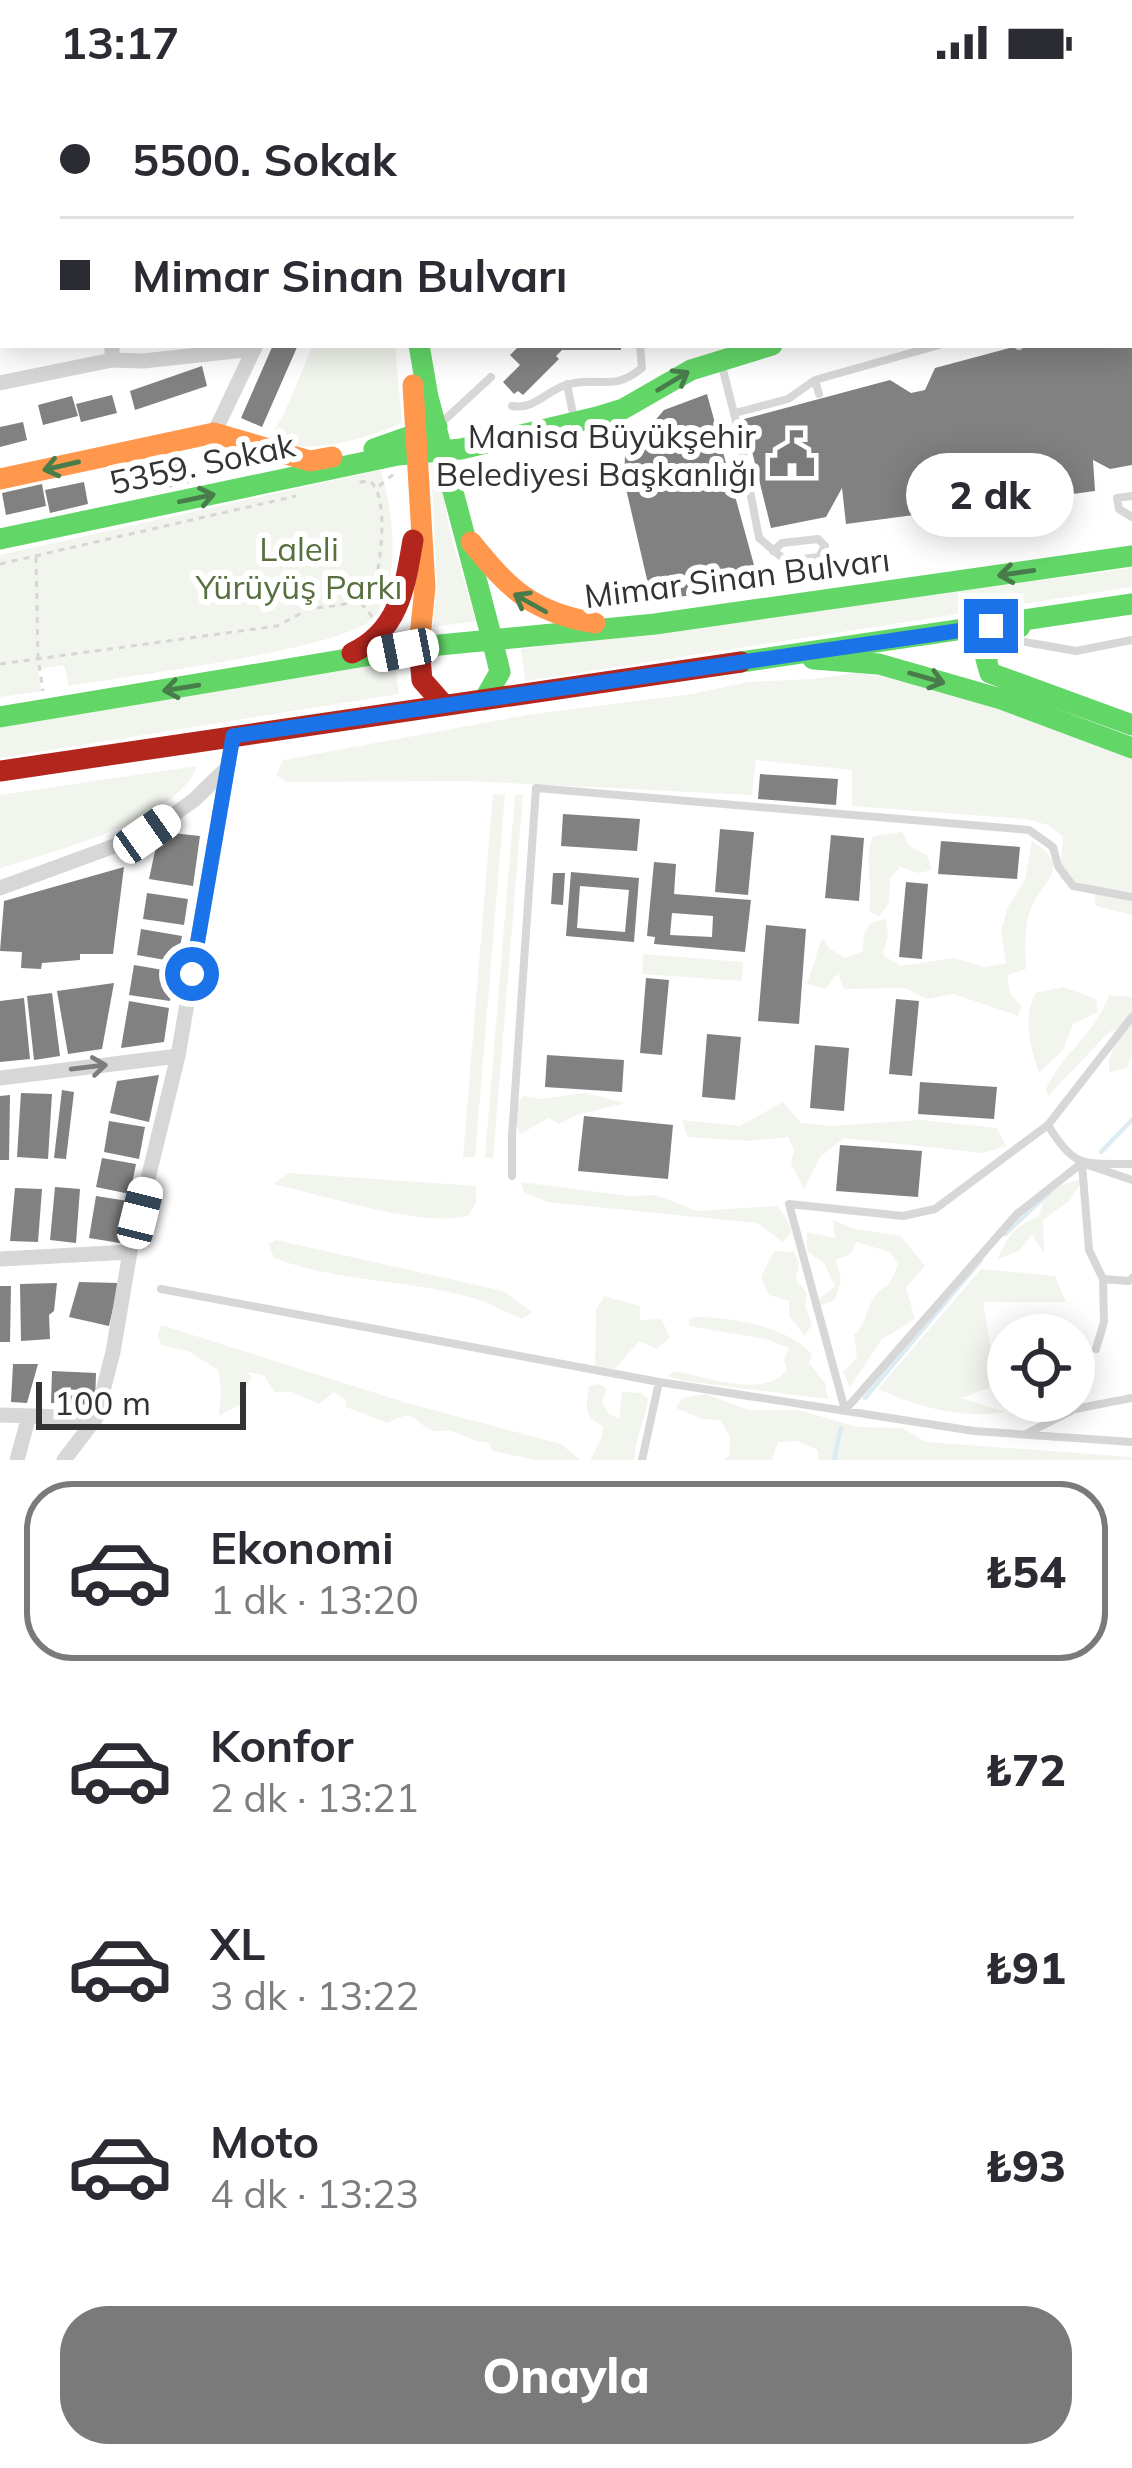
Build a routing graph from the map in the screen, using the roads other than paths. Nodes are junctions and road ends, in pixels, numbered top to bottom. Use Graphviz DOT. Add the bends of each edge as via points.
graph roads {
  1 [pos="236,348"];
  2 [pos="255,348"];
  3 [pos="408,348"];
  4 [pos="419,348"];
  5 [pos="640,348"];
  6 [pos="749,348"];
  7 [pos="928,348"];
  8 [pos="112,352"];
  9 [pos="718,352"];
  10 [pos="143,353"];
  11 [pos="491,377"];
  12 [pos="815,380"];
  13 [pos="0,383"];
  14 [pos="567,384"];
  15 [pos="820,394"];
  16 [pos="512,406"];
  17 [pos="735,413"];
  18 [pos="574,421"];
  19 [pos="214,433"];
  20 [pos="425,438"];
  21 [pos="443,452"];
  22 [pos="0,479"];
  23 [pos="1132,496"];
  24 [pos="420,498"];
  25 [pos="1132,517"];
  26 [pos="463,532"];
  27 [pos="0,539"];
  28 [pos="773,551"];
  29 [pos="1132,556"];
  30 [pos="1127,606"];
  31 [pos="1036,619"];
  32 [pos="625,627"];
  33 [pos="946,634"];
  34 [pos="998,638"];
  35 [pos="492,639"];
  36 [pos="1132,640"];
  37 [pos="418,647"];
  38 [pos="770,655"];
  39 [pos="297,670"];
  40 [pos="484,700"];
  41 [pos="444,705"];
  42 [pos="0,717"];
  43 [pos="1132,725"];
  44 [pos="233,736"];
  45 [pos="1132,748"];
  46 [pos="227,768"];
  47 [pos="0,771"];
  48 [pos="0,888"];
  49 [pos="1132,897"];
  50 [pos="1132,1017"];
  51 [pos="178,1056"];
  52 [pos="0,1078"];
  53 [pos="1048,1125"];
  54 [pos="1082,1162"];
  55 [pos="1132,1163"];
  56 [pos="512,1176"];
  57 [pos="1132,1180"];
  58 [pos="130,1252"];
  59 [pos="0,1259"];
  60 [pos="1132,1278"];
  61 [pos="1103,1279"];
  62 [pos="161,1289"];
  63 [pos="1096,1349"];
  64 [pos="659,1382"];
  65 [pos="1132,1398"];
  66 [pos="844,1410"];
  67 [pos="0,1415"];
  68 [pos="29,1416"];
  69 [pos="96,1418"];
  70 [pos="1024,1435"];
  71 [pos="1132,1442"];
  72 [pos="17,1460"];
  73 [pos="64,1460"];
  74 [pos="642,1460"];
  1 -- 10 [label="street"];
  2 -- 19 [label="street"];
  3 -- 20 [label="main road"];
  4 -- 20 [label="main road"];
  5 -- 14 [label="lane" via="642,368 626,382"];
  6 -- 9 [label="main road"];
  7 -- 12 [label="lane"];
  8 -- 10 [label="street"];
  8 -- 13 [label="street"];
  9 -- 17 [label="lane"];
  18 -- 9 [label="main road, one-way" via="623,409"];
  11 -- 20 [label="lane"];
  12 -- 15 [label="lane"];
  12 -- 17 [label="lane" via="788,399"];
  14 -- 16 [label="lane" via="524,408"];
  14 -- 18 [label="lane"];
  17 -- 28 [label="lane" via="759,538"];
  18 -- 21 [label="main road"];
  19 -- 20 [label="main road" via="310,461"];
  19 -- 22 [label="main road, one-way"];
  20 -- 21 [label="main road"];
  20 -- 24 [label="main road"];
  27 -- 20 [label="main road, 5359. Sokak, one-way" via="398,455"];
  21 -- 26 [label="main road"];
  23 -- 25 [label="lane" via="1117,498"];
  24 -- 37 [label="main road" via="425,587"];
  24 -- 39 [label="main road" via="402,602 389,626 366,648"];
  32 -- 26 [label="main road, one-way" via="538,610 511,592"];
  26 -- 35 [label="main road"];
  28 -- 28 [label="lane" via="785,561 820,557 825,546 818,539"];
  29 -- 32 [label="main road, Mimar Sinan Bulvarı, one-way"];
  30 -- 31 [label="main road"];
  31 -- 33 [label="main road"];
  31 -- 34 [label="main road"];
  32 -- 35 [label="main road, Mimar Sinan Bulvarı"];
  33 -- 34 [label="lane"];
  33 -- 38 [label="main road"];
  34 -- 36 [label="lane" via="1076,651"];
  34 -- 43 [label="main road" via="986,659 990,673"];
  35 -- 37 [label="main road"];
  35 -- 40 [label="main road" via="500,672"];
  37 -- 39 [label="main road"];
  37 -- 41 [label="main road" via="422,684"];
  38 -- 40 [label="main road"];
  38 -- 45 [label="main road, one-way" via="879,664"];
  39 -- 42 [label="main road, one-way"];
  40 -- 41 [label="main road"];
  41 -- 44 [label="main road"];
  44 -- 46 [label="street"];
  44 -- 47 [label="main road"];
  46 -- 48 [label="street" via="147,834"];
  46 -- 51 [label="street"];
  49 -- 56 [label="lane" via="1073,886 1053,847 1029,830 536,788"];
  50 -- 53 [label="lane"];
  52 -- 51 [label="street, one-way"];
  51 -- 58 [label="street"];
  53 -- 54 [label="lane"];
  53 -- 66 [label="lane" via="934,1209 903,1216 789,1204"];
  54 -- 55 [label="lane"];
  54 -- 57 [label="lane"];
  54 -- 61 [label="lane" via="1089,1250"];
  54 -- 66 [label="lane" via="1016,1214"];
  58 -- 59 [label="street"];
  58 -- 69 [label="street"];
  60 -- 61 [label="lane"];
  61 -- 63 [label="lane"];
  62 -- 64 [label="lane"];
  64 -- 66 [label="lane"];
  64 -- 74 [label="lane"];
  65 -- 70 [label="lane" via="1076,1409"];
  66 -- 70 [label="lane"];
  67 -- 68 [label="street"];
  68 -- 69 [label="street"];
  68 -- 72 [label="street"];
  69 -- 73 [label="street"];
  70 -- 71 [label="lane"];
}
